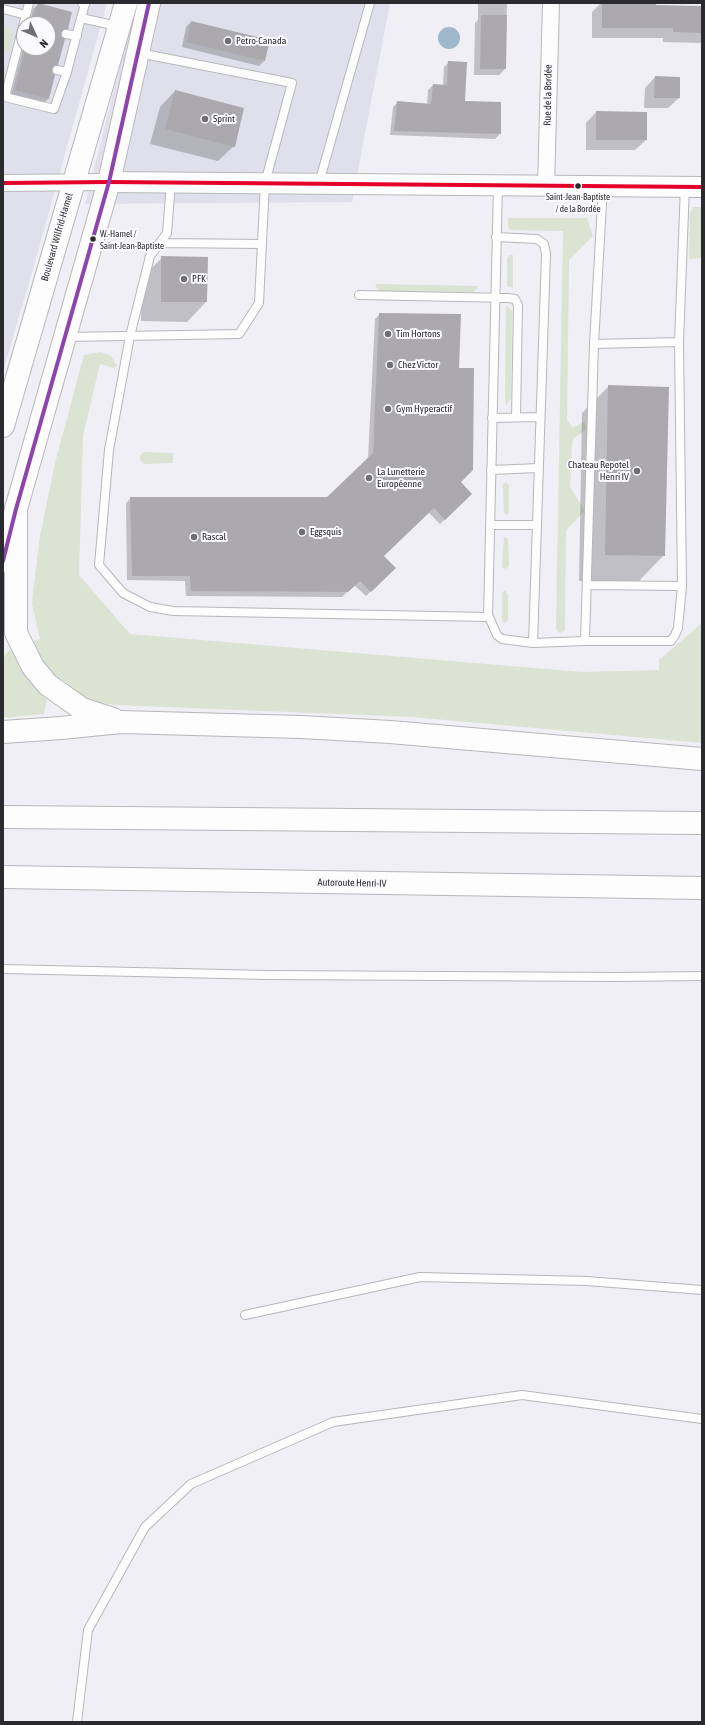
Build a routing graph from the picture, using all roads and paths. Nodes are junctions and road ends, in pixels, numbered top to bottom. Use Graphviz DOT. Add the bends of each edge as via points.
graph roads {
  1 [pos="29,3"];
  2 [pos="82,3"];
  3 [pos="126,3"];
  4 [pos="149,3"];
  5 [pos="370,3"];
  6 [pos="551,3"];
  7 [pos="3,9"];
  8 [pos="16,16"];
  9 [pos="27,16"];
  10 [pos="82,18"];
  11 [pos="119,27"];
  12 [pos="66,34"];
  13 [pos="77,36"];
  14 [pos="138,53"];
  15 [pos="19,56"];
  16 [pos="57,70"];
  17 [pos="67,72"];
  18 [pos="6,78"];
  19 [pos="110,182"];
  20 [pos="171,182"];
  21 [pos="3,183"];
  22 [pos="73,183"];
  23 [pos="265,183"];
  24 [pos="319,184"];
  25 [pos="498,186"];
  26 [pos="546,186"];
  27 [pos="603,186"];
  28 [pos="693,186"];
  29 [pos="496,237"];
  30 [pos="160,243"];
  31 [pos="262,244"];
  32 [pos="359,296"];
  33 [pos="495,298"];
  34 [pos="130,336"];
  35 [pos="65,337"];
  36 [pos="680,342"];
  37 [pos="594,344"];
  38 [pos="540,416"];
  39 [pos="516,417"];
  40 [pos="492,418"];
  41 [pos="3,426"];
  42 [pos="538,468"];
  43 [pos="491,470"];
  44 [pos="16,509"];
  45 [pos="490,525"];
  46 [pos="537,525"];
  47 [pos="3,561"];
  48 [pos="587,585"];
  49 [pos="682,586"];
  50 [pos="489,617"];
  51 [pos="585,641"];
  52 [pos="532,642"];
  53 [pos="122,722"];
  54 [pos="3,732"];
  55 [pos="702,759"];
  56 [pos="3,817"];
  57 [pos="702,823"];
  58 [pos="3,877"];
  59 [pos="702,888"];
  60 [pos="3,970"];
  61 [pos="702,976"];
  62 [pos="702,1290"];
  63 [pos="245,1315"];
  64 [pos="702,1419"];
  65 [pos="77,1722"];
  1 -- 9 [label="lane"];
  2 -- 10 [label="lane" via="85,4"];
  3 -- 11 [label="main road, Boulevard Wilfrid-Hamel"];
  4 -- 14 [label="main road"];
  5 -- 24 [label="lane"];
  6 -- 26 [label="street, Rue de la Bordée"];
  7 -- 8 [label="lane"];
  10 -- 11 [label="lane"];
  10 -- 13 [label="lane"];
  11 -- 22 [label="main road, Boulevard Wilfrid-Hamel"];
  12 -- 13 [label="lane"];
  13 -- 17 [label="lane"];
  14 -- 19 [label="main road"];
  14 -- 23 [label="lane" via="292,83"];
  15 -- 18 [label="lane"];
  16 -- 17 [label="lane"];
  17 -- 18 [label="lane" via="54,109 5,97"];
  19 -- 20 [label="street"];
  19 -- 22 [label="street"];
  19 -- 35 [label="main road"];
  20 -- 23 [label="street"];
  20 -- 30 [label="lane" via="167,233"];
  21 -- 22 [label="street"];
  22 -- 41 [label="main road, Boulevard Wilfrid-Hamel"];
  23 -- 24 [label="street"];
  23 -- 31 [label="lane"];
  24 -- 25 [label="street"];
  25 -- 26 [label="street"];
  25 -- 29 [label="lane"];
  26 -- 27 [label="street"];
  27 -- 28 [label="street"];
  27 -- 37 [label="lane"];
  28 -- 36 [label="lane"];
  29 -- 33 [label="lane"];
  29 -- 38 [label="lane" via="537,239 544,244 546,254"];
  30 -- 31 [label="lane"];
  30 -- 34 [label="lane" via="150,256"];
  31 -- 34 [label="lane" via="259,303 238,334"];
  32 -- 33 [label="lane"];
  33 -- 39 [label="lane" via="515,299 518,305"];
  33 -- 40 [label="lane"];
  34 -- 35 [label="lane"];
  34 -- 50 [label="lane" via="108,450 99,565 123,593 150,607 173,611"];
  35 -- 44 [label="main road"];
  36 -- 37 [label="lane"];
  36 -- 49 [label="lane"];
  37 -- 48 [label="lane"];
  38 -- 39 [label="lane"];
  38 -- 42 [label="lane"];
  39 -- 40 [label="lane"];
  40 -- 43 [label="lane"];
  42 -- 43 [label="lane"];
  42 -- 46 [label="lane"];
  43 -- 45 [label="lane"];
  44 -- 47 [label="main road"];
  44 -- 53 [label="main road" via="16,633 33,666 48,685 82,710"];
  45 -- 46 [label="lane"];
  45 -- 50 [label="lane"];
  46 -- 52 [label="lane"];
  48 -- 49 [label="lane"];
  48 -- 51 [label="lane"];
  49 -- 51 [label="lane" via="678,628 670,641"];
  50 -- 52 [label="lane" via="497,635 502,639"];
  51 -- 52 [label="lane"];
  53 -- 54 [label="main road"];
  53 -- 55 [label="main road" via="390,732"];
  56 -- 57 [label="main road"];
  58 -- 59 [label="main road, Autoroute Henri-IV"];
  60 -- 61 [label="lane" via="276,975"];
  62 -- 63 [label="lane" via="587,1281 420,1277"];
  64 -- 65 [label="lane" via="522,1395 333,1422 191,1484 145,1527 88,1630"];
}
